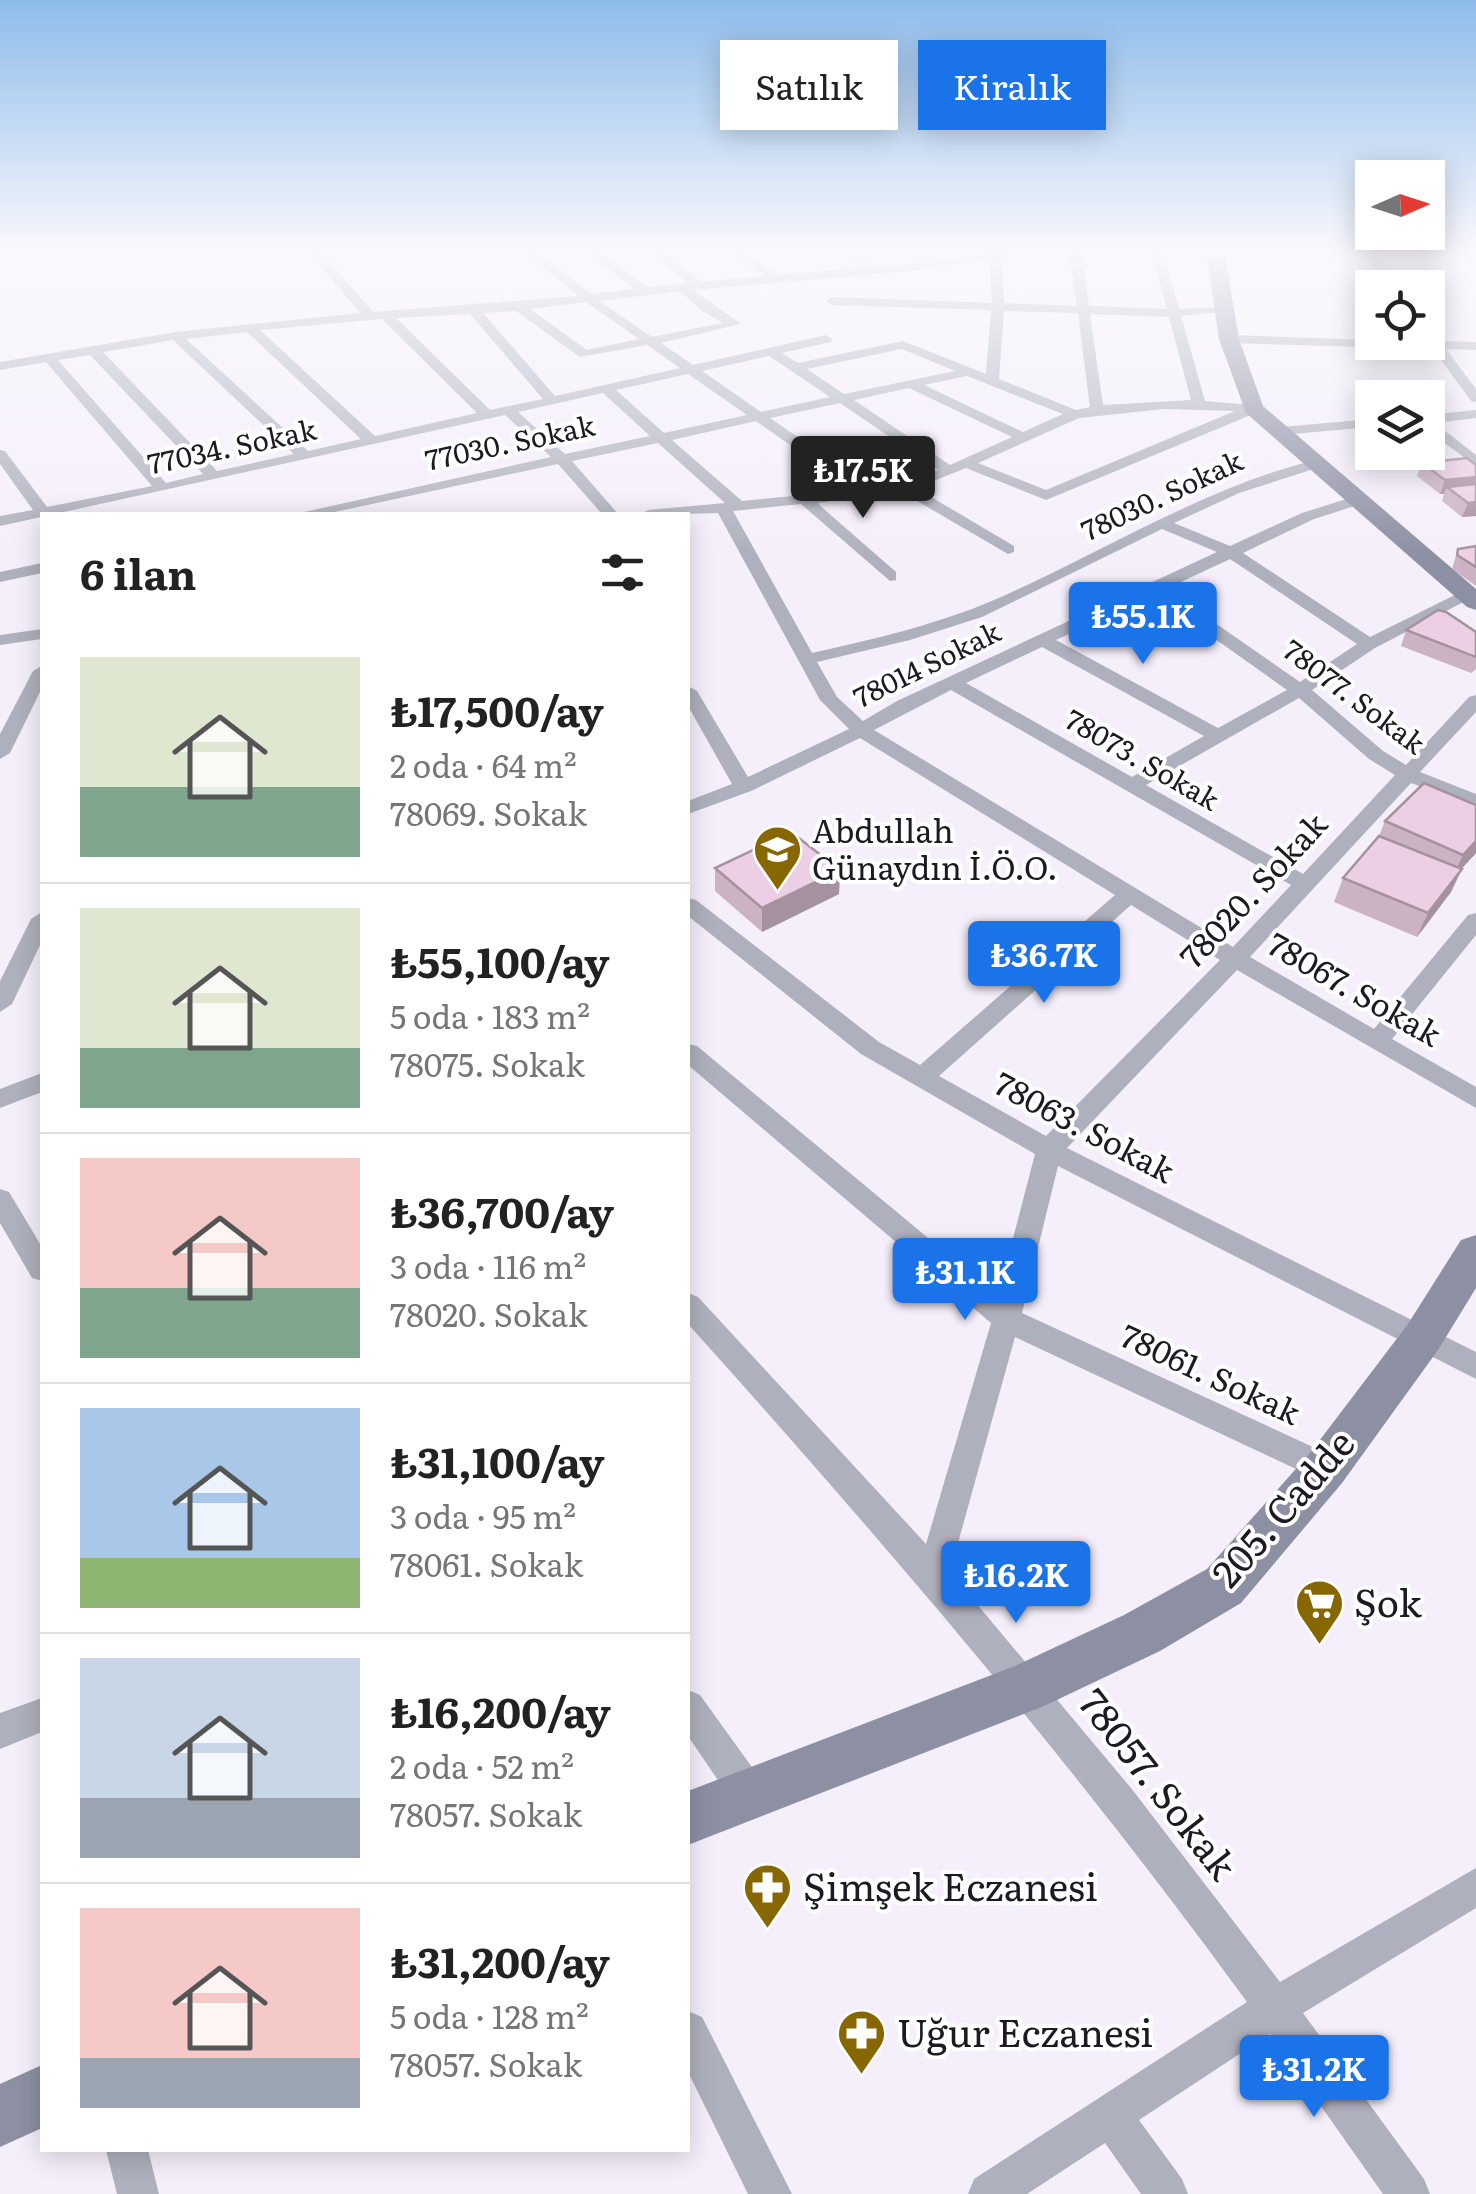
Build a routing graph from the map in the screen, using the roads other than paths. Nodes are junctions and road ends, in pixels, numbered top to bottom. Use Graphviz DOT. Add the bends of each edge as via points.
graph roads {
  1 [pos="80,352"];
  2 [pos="95,352"];
  3 [pos="194,352"];
  4 [pos="277,352"];
  5 [pos="423,352"];
  6 [pos="510,352"];
  7 [pos="668,352"];
  8 [pos="770,352"];
  9 [pos="772,352"];
  10 [pos="832,352"];
  11 [pos="942,352"];
  12 [pos="994,352"];
  13 [pos="1089,352"];
  14 [pos="1185,352"];
  15 [pos="1234,352"];
  16 [pos="1445,355"];
  17 [pos="49,358"];
  18 [pos="0,366"];
  19 [pos="794,368"];
  20 [pos="693,370"];
  21 [pos="967,372"];
  22 [pos="992,383"];
  23 [pos="911,384"];
  24 [pos="607,390"];
  25 [pos="1476,398"];
  26 [pos="839,400"];
  27 [pos="553,402"];
  28 [pos="1198,402"];
  29 [pos="1097,409"];
  30 [pos="1253,409"];
  31 [pos="509,412"];
  32 [pos="1075,414"];
  33 [pos="1476,414"];
  34 [pos="488,416"];
  35 [pos="764,416"];
  36 [pos="1445,419"];
  37 [pos="1355,425"];
  38 [pos="1281,431"];
  39 [pos="1445,436"];
  40 [pos="1025,438"];
  41 [pos="660,439"];
  42 [pos="373,442"];
  43 [pos="0,454"];
  44 [pos="306,457"];
  45 [pos="562,460"];
  46 [pos="1476,462"];
  47 [pos="968,464"];
  48 [pos="1315,464"];
  49 [pos="950,472"];
  50 [pos="214,477"];
  51 [pos="902,486"];
  52 [pos="162,488"];
  53 [pos="870,493"];
  54 [pos="805,500"];
  55 [pos="1356,501"];
  56 [pos="731,507"];
  57 [pos="43,512"];
  58 [pos="53,512"];
  59 [pos="313,512"];
  60 [pos="608,512"];
  61 [pos="679,512"];
  62 [pos="40,515"];
  63 [pos="0,521"];
  64 [pos="1163,524"];
  65 [pos="1008,550"];
  66 [pos="1232,553"];
  67 [pos="40,568"];
  68 [pos="890,576"];
  69 [pos="0,577"];
  70 [pos="1157,590"];
  71 [pos="1472,598"];
  72 [pos="40,634"];
  73 [pos="0,640"];
  74 [pos="1044,641"];
  75 [pos="1369,644"];
  76 [pos="807,660"];
  77 [pos="40,675"];
  78 [pos="952,683"];
  79 [pos="1300,690"];
  80 [pos="690,694"];
  81 [pos="1476,701"];
  82 [pos="862,731"];
  83 [pos="1218,736"];
  84 [pos="0,753"];
  85 [pos="1407,774"];
  86 [pos="744,786"];
  87 [pos="1130,786"];
  88 [pos="1476,801"];
  89 [pos="690,807"];
  90 [pos="1304,884"];
  91 [pos="1130,894"];
  92 [pos="690,907"];
  93 [pos="1476,920"];
  94 [pos="40,923"];
  95 [pos="1236,959"];
  96 [pos="0,1004"];
  97 [pos="1377,1041"];
  98 [pos="690,1054"];
  99 [pos="922,1077"];
  100 [pos="40,1083"];
  101 [pos="0,1099"];
  102 [pos="1476,1099"];
  103 [pos="1048,1150"];
  104 [pos="0,1199"];
  105 [pos="1476,1252"];
  106 [pos="40,1267"];
  107 [pos="690,1306"];
  108 [pos="1006,1318"];
  109 [pos="1423,1337"];
  110 [pos="1476,1366"];
  111 [pos="1326,1468"];
  112 [pos="933,1575"];
  113 [pos="1026,1688"];
  114 [pos="690,1710"];
  115 [pos="40,1716"];
  116 [pos="0,1731"];
  117 [pos="749,1794"];
  118 [pos="690,1817"];
  119 [pos="1476,1887"];
  120 [pos="1277,2006"];
  121 [pos="690,2035"];
  122 [pos="40,2097"];
  123 [pos="0,2116"];
  124 [pos="1111,2116"];
  125 [pos="128,2152"];
  126 [pos="138,2194"];
  127 [pos="771,2194"];
  128 [pos="988,2194"];
  129 [pos="1167,2194"];
  130 [pos="1409,2194"];
  1 -- 17 [label="street"];
  2 -- 50 [label="street"];
  3 -- 44 [label="street"];
  4 -- 42 [label="street"];
  5 -- 34 [label="street"];
  6 -- 27 [label="street"];
  7 -- 20 [label="street"];
  8 -- 20 [label="street, 77034. Sokak"];
  9 -- 19 [label="street"];
  10 -- 19 [label="street"];
  11 -- 21 [label="street"];
  12 -- 22 [label="street"];
  13 -- 29 [label="street"];
  14 -- 28 [label="street"];
  15 -- 30 [label="street"];
  16 -- 25 [label="street"];
  17 -- 18 [label="street"];
  17 -- 52 [label="street"];
  19 -- 26 [label="street"];
  20 -- 24 [label="street, 77034. Sokak"];
  20 -- 35 [label="street"];
  21 -- 22 [label="street"];
  21 -- 23 [label="street, 77030. Sokak"];
  22 -- 32 [label="street"];
  23 -- 26 [label="street, 77030. Sokak"];
  23 -- 40 [label="street"];
  24 -- 27 [label="street, 77034. Sokak"];
  24 -- 41 [label="street"];
  26 -- 35 [label="street, 77030. Sokak"];
  26 -- 49 [label="street"];
  27 -- 31 [label="street, 77034. Sokak"];
  28 -- 29 [label="street"];
  28 -- 30 [label="street"];
  29 -- 32 [label="street"];
  30 -- 38 [label="street"];
  30 -- 47 [label="street" via="1046,495"];
  31 -- 34 [label="street, 77034. Sokak"];
  31 -- 45 [label="street"];
  32 -- 40 [label="street"];
  33 -- 36 [label="street"];
  34 -- 42 [label="street, 77034. Sokak"];
  35 -- 41 [label="street, 77030. Sokak"];
  35 -- 53 [label="street"];
  37 -- 38 [label="street"];
  38 -- 48 [label="street"];
  39 -- 46 [label="street"];
  40 -- 47 [label="street"];
  41 -- 45 [label="street, 77030. Sokak"];
  41 -- 56 [label="street"];
  42 -- 44 [label="street, 77034. Sokak"];
  43 -- 57 [label="street"];
  44 -- 50 [label="street, 77034. Sokak"];
  45 -- 59 [label="street, 77030. Sokak"];
  45 -- 60 [label="street"];
  47 -- 49 [label="street"];
  48 -- 55 [label="street"];
  48 -- 64 [label="street, 78030. Sokak"];
  49 -- 51 [label="street"];
  50 -- 52 [label="street, 77034. Sokak"];
  51 -- 53 [label="street"];
  51 -- 65 [label="street"];
  52 -- 58 [label="street, 77034. Sokak"];
  53 -- 54 [label="street"];
  54 -- 56 [label="street"];
  54 -- 68 [label="street"];
  55 -- 66 [label="street, 78014 Sokak"];
  55 -- 71 [label="street"];
  56 -- 61 [label="street"];
  56 -- 76 [label="street, 78067. Sokak"];
  62 -- 63 [label="street, 77034. Sokak"];
  64 -- 66 [label="street"];
  64 -- 76 [label="street, 78030. Sokak" via="999,604 895,640"];
  66 -- 70 [label="street, 78014 Sokak"];
  66 -- 75 [label="street"];
  67 -- 69 [label="street"];
  70 -- 74 [label="street, 78014 Sokak"];
  70 -- 79 [label="street, 78077. Sokak"];
  71 -- 75 [label="street"];
  72 -- 73 [label="street"];
  74 -- 78 [label="street, 78014 Sokak"];
  74 -- 83 [label="street"];
  75 -- 79 [label="street"];
  76 -- 82 [label="street, 78067. Sokak" via="829,700"];
  77 -- 84 [label="street"];
  78 -- 82 [label="street, 78014 Sokak"];
  78 -- 87 [label="street, 78073. Sokak"];
  79 -- 83 [label="street"];
  79 -- 85 [label="street, 78077. Sokak"];
  80 -- 86 [label="street"];
  81 -- 85 [label="street, 78020. Sokak"];
  82 -- 86 [label="street, 78014 Sokak"];
  82 -- 91 [label="street, 78067. Sokak"];
  83 -- 87 [label="street"];
  85 -- 88 [label="street, 78077. Sokak"];
  85 -- 90 [label="street, 78020. Sokak"];
  86 -- 89 [label="street, 78014 Sokak"];
  87 -- 90 [label="street, 78073. Sokak"];
  90 -- 95 [label="street, 78020. Sokak"];
  91 -- 95 [label="street, 78067. Sokak"];
  91 -- 99 [label="street"];
  92 -- 99 [label="street, 78063. Sokak" via="870,1048"];
  93 -- 97 [label="street"];
  94 -- 96 [label="street"];
  95 -- 97 [label="street, 78067. Sokak"];
  95 -- 103 [label="street, 78020. Sokak"];
  97 -- 102 [label="street, 78067. Sokak"];
  98 -- 108 [label="street, 78061. Sokak"];
  99 -- 103 [label="street, 78063. Sokak"];
  100 -- 101 [label="street"];
  103 -- 108 [label="street"];
  103 -- 109 [label="street, 78063. Sokak"];
  104 -- 106 [label="street"];
  105 -- 109 [label="street, 205. Cadde"];
  107 -- 112 [label="street, 78057. Sokak"];
  108 -- 111 [label="street, 78061. Sokak"];
  108 -- 112 [label="street"];
  109 -- 110 [label="street, 78063. Sokak"];
  109 -- 111 [label="street, 205. Cadde"];
  111 -- 113 [label="street, 205. Cadde" via="1224,1586"];
  112 -- 113 [label="street, 78057. Sokak"];
  113 -- 117 [label="street, 205. Cadde"];
  113 -- 120 [label="street, 78057. Sokak"];
  114 -- 117 [label="street"];
  115 -- 116 [label="street"];
  117 -- 118 [label="street, 205. Cadde"];
  119 -- 120 [label="street"];
  120 -- 124 [label="street"];
  120 -- 130 [label="street, 78057. Sokak"];
  121 -- 127 [label="street"];
  122 -- 123 [label="street"];
  124 -- 128 [label="street"];
  124 -- 129 [label="street"];
  125 -- 126 [label="street"];
}
